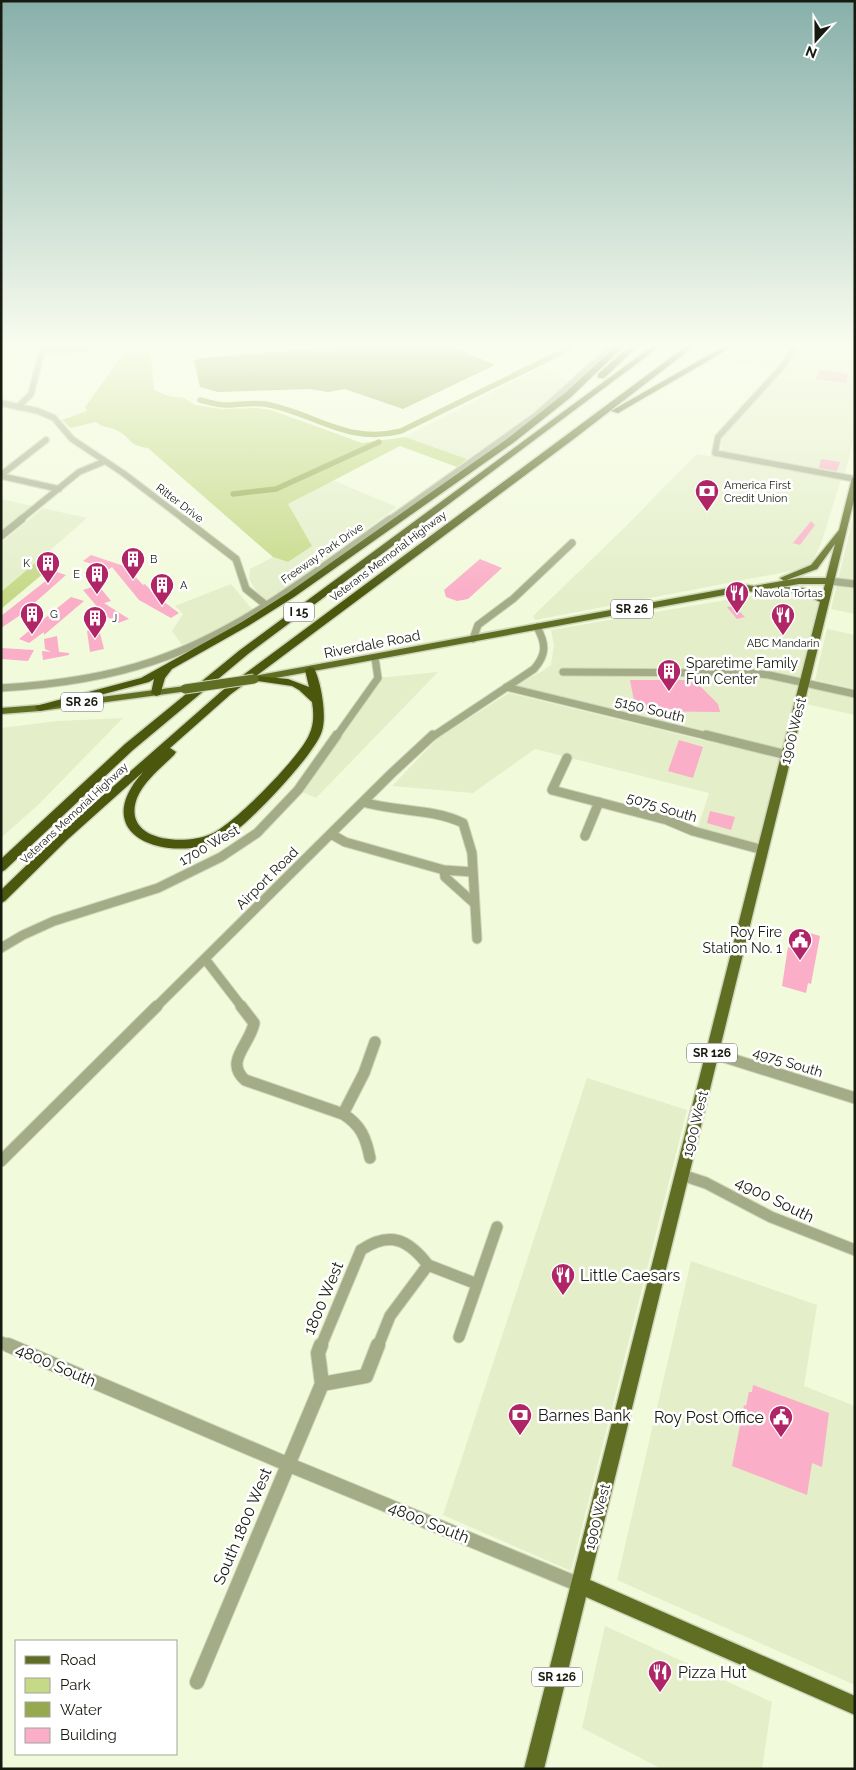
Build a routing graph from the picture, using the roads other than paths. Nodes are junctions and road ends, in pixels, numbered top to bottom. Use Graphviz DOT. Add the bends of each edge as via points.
graph roads {
  1 [pos="64,430"];
  2 [pos="516,430"];
  3 [pos="522,430"];
  4 [pos="534,430"];
  5 [pos="544,430"];
  6 [pos="580,430"];
  7 [pos="584,430"];
  8 [pos="725,430"];
  9 [pos="568,439"];
  10 [pos="46,440"];
  11 [pos="718,455"];
  12 [pos="103,462"];
  13 [pos="1,476"];
  14 [pos="855,479"];
  15 [pos="59,489"];
  16 [pos="1,525"];
  17 [pos="12,528"];
  18 [pos="843,529"];
  19 [pos="1,536"];
  20 [pos="572,543"];
  21 [pos="784,578"];
  22 [pos="830,581"];
  23 [pos="855,584"];
  24 [pos="750,589"];
  25 [pos="825,601"];
  26 [pos="266,605"];
  27 [pos="537,627"];
  28 [pos="473,639"];
  29 [pos="244,652"];
  30 [pos="376,658"];
  31 [pos="176,663"];
  32 [pos="310,670"];
  33 [pos="563,672"];
  34 [pos="254,679"];
  35 [pos="805,683"];
  36 [pos="506,687"];
  37 [pos="1,688"];
  38 [pos="227,692"];
  39 [pos="156,693"];
  40 [pos="855,694"];
  41 [pos="316,703"];
  42 [pos="40,708"];
  43 [pos="1,711"];
  44 [pos="787,755"];
  45 [pos="567,758"];
  46 [pos="363,802"];
  47 [pos="599,802"];
  48 [pos="331,834"];
  49 [pos="585,836"];
  50 [pos="763,850"];
  51 [pos="1,867"];
  52 [pos="444,870"];
  53 [pos="473,872"];
  54 [pos="1,898"];
  55 [pos="475,904"];
  56 [pos="477,939"];
  57 [pos="1,948"];
  58 [pos="205,959"];
  59 [pos="376,1042"];
  60 [pos="712,1053"];
  61 [pos="855,1098"];
  62 [pos="344,1114"];
  63 [pos="370,1158"];
  64 [pos="1,1161"];
  65 [pos="682,1175"];
  66 [pos="497,1227"];
  67 [pos="855,1250"];
  68 [pos="428,1265"];
  69 [pos="477,1284"];
  70 [pos="459,1338"];
  71 [pos="1,1342"];
  72 [pos="322,1384"];
  73 [pos="287,1464"];
  74 [pos="580,1585"];
  75 [pos="197,1682"];
  76 [pos="855,1706"];
  77 [pos="534,1769"];
  1 -- 12 [label="street, Ritter Drive"];
  2 -- 26 [label="street, Freeway Park Drive"];
  3 -- 31 [label="highway" via="291,595"];
  4 -- 29 [label="highway" via="267,628"];
  5 -- 29 [label="highway, Veterans Memorial Highway / I 15"];
  6 -- 9 [label="highway, Veterans Memorial Highway / I 15"];
  7 -- 9 [label="highway"];
  8 -- 11 [label="street" via="718,437 715,452"];
  9 -- 38 [label="highway, Veterans Memorial Highway / I 15"];
  10 -- 13 [label="street"];
  11 -- 14 [label="street"];
  12 -- 15 [label="street" via="79,472"];
  12 -- 26 [label="street, Ritter Drive" via="129,477 236,560 244,586"];
  13 -- 15 [label="street"];
  14 -- 18 [label="main road, 1900 West / SR 126"];
  15 -- 17 [label="street"];
  16 -- 17 [label="street"];
  17 -- 19 [label="street"];
  18 -- 21 [label="main road" via="814,567"];
  18 -- 22 [label="main road, 1900 West / SR 126"];
  20 -- 28 [label="street" via="519,593 478,625"];
  21 -- 22 [label="main road, Riverdale Road / SR 26" via="815,577"];
  21 -- 24 [label="main road, Riverdale Road / SR 26" via="749,585"];
  22 -- 23 [label="street"];
  22 -- 24 [label="main road, Riverdale Road / SR 26" via="799,581"];
  22 -- 25 [label="main road, 1900 West / SR 126"];
  24 -- 25 [label="main road" via="803,591"];
  24 -- 27 [label="main road, Riverdale Road / SR 26"];
  25 -- 35 [label="main road, 1900 West / SR 126"];
  26 -- 37 [label="street, Freeway Park Drive" via="220,632 132,668 60,682"];
  27 -- 28 [label="main road, Riverdale Road / SR 26"];
  27 -- 36 [label="street, Airport Road" via="546,645 542,661"];
  28 -- 30 [label="main road, Riverdale Road / SR 26"];
  29 -- 51 [label="highway, Veterans Memorial Highway / I 15" via="123,752"];
  30 -- 32 [label="main road, Riverdale Road / SR 26"];
  30 -- 57 [label="street, 1700 West" via="378,678 298,790 257,833 221,857 158,888 54,921"];
  31 -- 39 [label="highway" via="160,677"];
  31 -- 42 [label="highway" via="134,684"];
  32 -- 34 [label="main road, Riverdale Road / SR 26"];
  32 -- 41 [label="highway"];
  33 -- 35 [label="street" via="750,673"];
  34 -- 39 [label="main road, Riverdale Road / SR 26, bridge"];
  34 -- 41 [label="highway" via="302,686"];
  35 -- 40 [label="street"];
  35 -- 44 [label="main road, 1900 West / SR 126"];
  36 -- 44 [label="street, 5150 South"];
  36 -- 46 [label="street, Airport Road" via="437,732"];
  38 -- 41 [label="highway" via="143,780 131,799 130,819 134,830 146,839 185,845 217,837 234,825 309,747 317,728"];
  38 -- 54 [label="highway, Veterans Memorial Highway / I 15" via="63,837"];
  39 -- 42 [label="main road, Riverdale Road / SR 26"];
  42 -- 43 [label="main road, Riverdale Road / SR 26"];
  44 -- 50 [label="main road, 1900 West / SR 126"];
  45 -- 47 [label="street, 5075 South" via="552,790"];
  46 -- 48 [label="street, Airport Road"];
  46 -- 53 [label="street" via="378,808 427,813 463,823 472,853"];
  47 -- 49 [label="street"];
  47 -- 50 [label="street, 5075 South"];
  48 -- 52 [label="street" via="345,842"];
  48 -- 58 [label="street, Airport Road"];
  50 -- 60 [label="main road, 1900 West / SR 126"];
  52 -- 53 [label="street"];
  52 -- 55 [label="street" via="446,876"];
  53 -- 55 [label="street"];
  55 -- 56 [label="street"];
  58 -- 62 [label="street" via="254,1023 252,1036 237,1059 238,1075"];
  58 -- 64 [label="street, Airport Road"];
  59 -- 62 [label="street"];
  60 -- 61 [label="street, 4975 South"];
  60 -- 65 [label="main road, 1900 West / SR 126"];
  62 -- 63 [label="street" via="357,1122 367,1138"];
  65 -- 67 [label="street, 4900 South" via="771,1217"];
  65 -- 74 [label="main road, 1900 West / SR 126"];
  66 -- 69 [label="street"];
  68 -- 69 [label="street, 1800 West"];
  68 -- 72 [label="street" via="390,1316 366,1376"];
  68 -- 72 [label="street, 1800 West" via="418,1252 396,1239 375,1241 361,1250 318,1353"];
  69 -- 70 [label="street"];
  71 -- 73 [label="street, 4800 South"];
  72 -- 73 [label="street, South 1800 West"];
  73 -- 74 [label="street, 4800 South"];
  73 -- 75 [label="street, South 1800 West"];
  74 -- 76 [label="main road, 4800 South"];
  74 -- 77 [label="main road, 1900 West / SR 126"];
}
